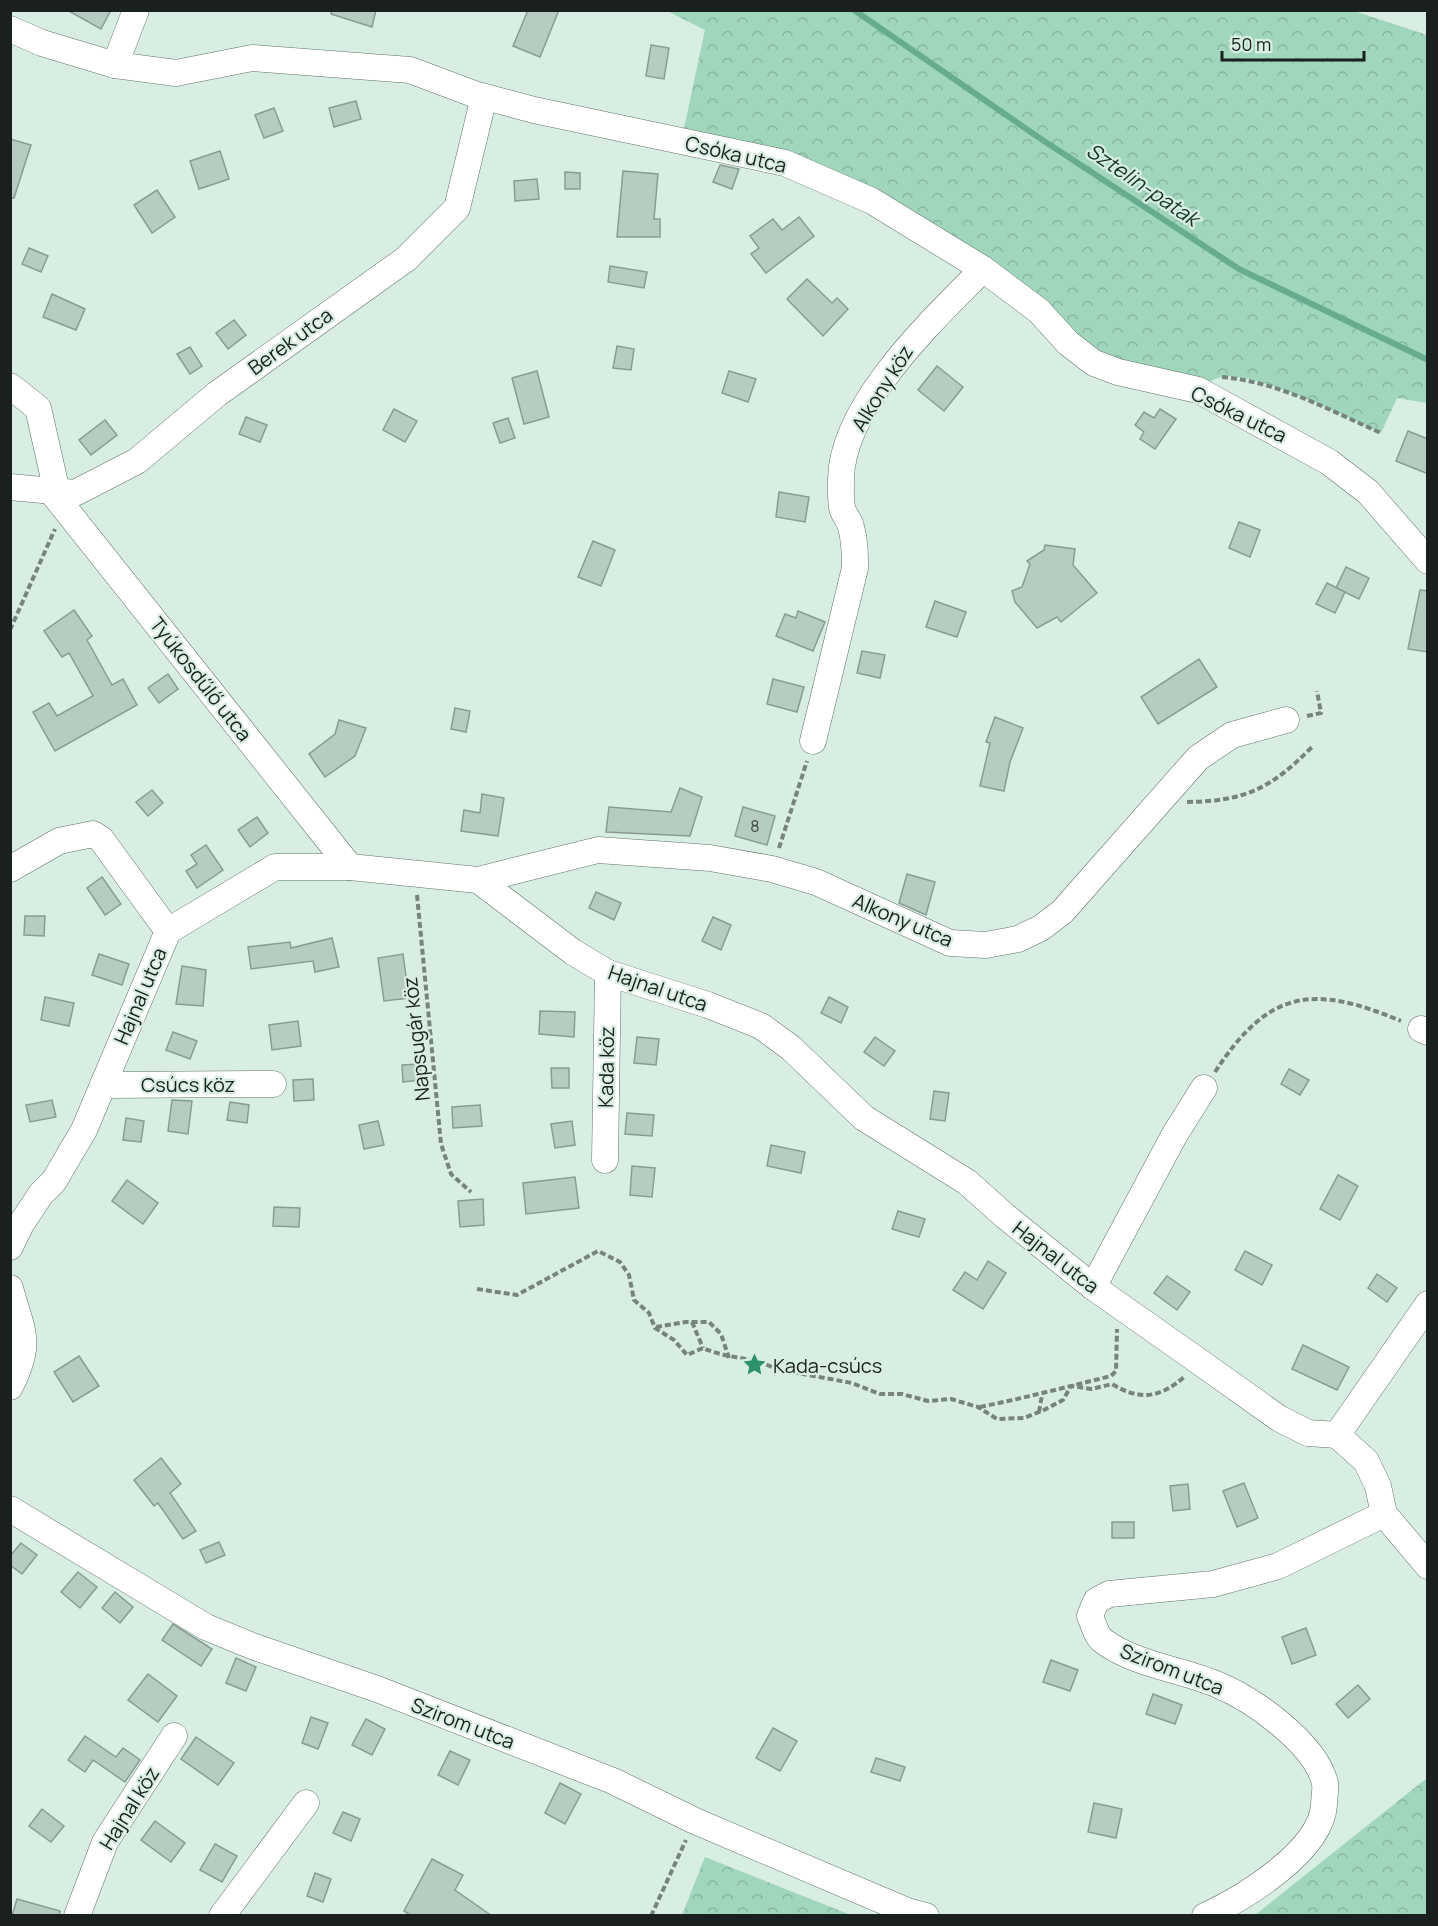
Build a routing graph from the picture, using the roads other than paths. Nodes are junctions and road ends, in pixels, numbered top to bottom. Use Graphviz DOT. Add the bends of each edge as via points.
graph roads {
  1 [pos="136,10"];
  2 [pos="10,29"];
  3 [pos="115,65"];
  4 [pos="484,97"];
  5 [pos="983,269"];
  6 [pos="10,386"];
  7 [pos="10,487"];
  8 [pos="58,497"];
  9 [pos="1428,561"];
  10 [pos="1286,720"];
  11 [pos="813,741"];
  12 [pos="350,867"];
  13 [pos="10,869"];
  14 [pos="478,879"];
  15 [pos="168,931"];
  16 [pos="608,973"];
  17 [pos="273,1084"];
  18 [pos="103,1085"];
  19 [pos="1204,1088"];
  20 [pos="605,1160"];
  21 [pos="10,1247"];
  22 [pos="1093,1287"];
  23 [pos="10,1288"];
  24 [pos="1428,1304"];
  25 [pos="10,1386"];
  26 [pos="1337,1435"];
  27 [pos="10,1509"];
  28 [pos="1384,1514"];
  29 [pos="1428,1566"];
  30 [pos="174,1736"];
  31 [pos="306,1803"];
  32 [pos="76,1916"];
  33 [pos="222,1916"];
  34 [pos="926,1916"];
  35 [pos="1206,1916"];
  1 -- 3 [label="street"];
  2 -- 3 [label="street, Csóka utca"];
  3 -- 4 [label="street, Csóka utca" via="176,73 252,58 349,64 410,70"];
  4 -- 5 [label="street, Csóka utca" via="785,163 872,201"];
  4 -- 8 [label="street, Berek utca" via="457,208 406,259 217,394 137,462 75,493"];
  5 -- 9 [label="street, Csóka utca" via="1038,311 1068,343 1094,363 1198,390 1329,462 1368,492"];
  5 -- 11 [label="street, Alkony köz" via="912,339 873,395 846,446 841,477 842,509 851,523 855,568"];
  6 -- 8 [label="street, Tyúkosdűlő utca" via="38,408"];
  7 -- 8 [label="street, Berek utca"];
  8 -- 12 [label="street, Tyúkosdűlő utca"];
  10 -- 14 [label="street, Alkony utca" via="1233,735 1198,758 1062,912 1018,939 986,945 950,944 816,882 710,858 598,850"];
  12 -- 14 [label="street, Hajnal utca"];
  12 -- 15 [label="street, Hajnal utca" via="275,867"];
  13 -- 15 [label="street" via="58,841 93,834 101,839"];
  14 -- 16 [label="street, Hajnal utca" via="573,952"];
  15 -- 18 [label="street, Hajnal utca"];
  16 -- 20 [label="street, Kada köz"];
  16 -- 22 [label="street, Hajnal utca" via="761,1026 791,1048 864,1118 967,1182"];
  17 -- 18 [label="street, Csúcs köz"];
  18 -- 21 [label="street, Hajnal utca" via="67,1160 21,1224"];
  19 -- 22 [label="street"];
  22 -- 26 [label="street, Hajnal utca" via="1280,1419 1308,1433"];
  23 -- 25 [label="street" via="26,1335 22,1364"];
  24 -- 26 [label="street"];
  26 -- 28 [label="street" via="1366,1461 1378,1486"];
  27 -- 34 [label="street, Szirom utca" via="206,1627 368,1685 613,1781 695,1821"];
  28 -- 29 [label="street"];
  28 -- 35 [label="street, Szirom utca" via="1278,1566 1214,1584 1109,1594 1096,1601 1090,1616 1101,1639 1126,1654 1219,1685 1253,1704 1311,1754 1325,1784 1323,1820 1307,1842 1280,1870"];
  30 -- 32 [label="street, Hajnal köz" via="105,1842"];
  31 -- 33 [label="street"];
}
